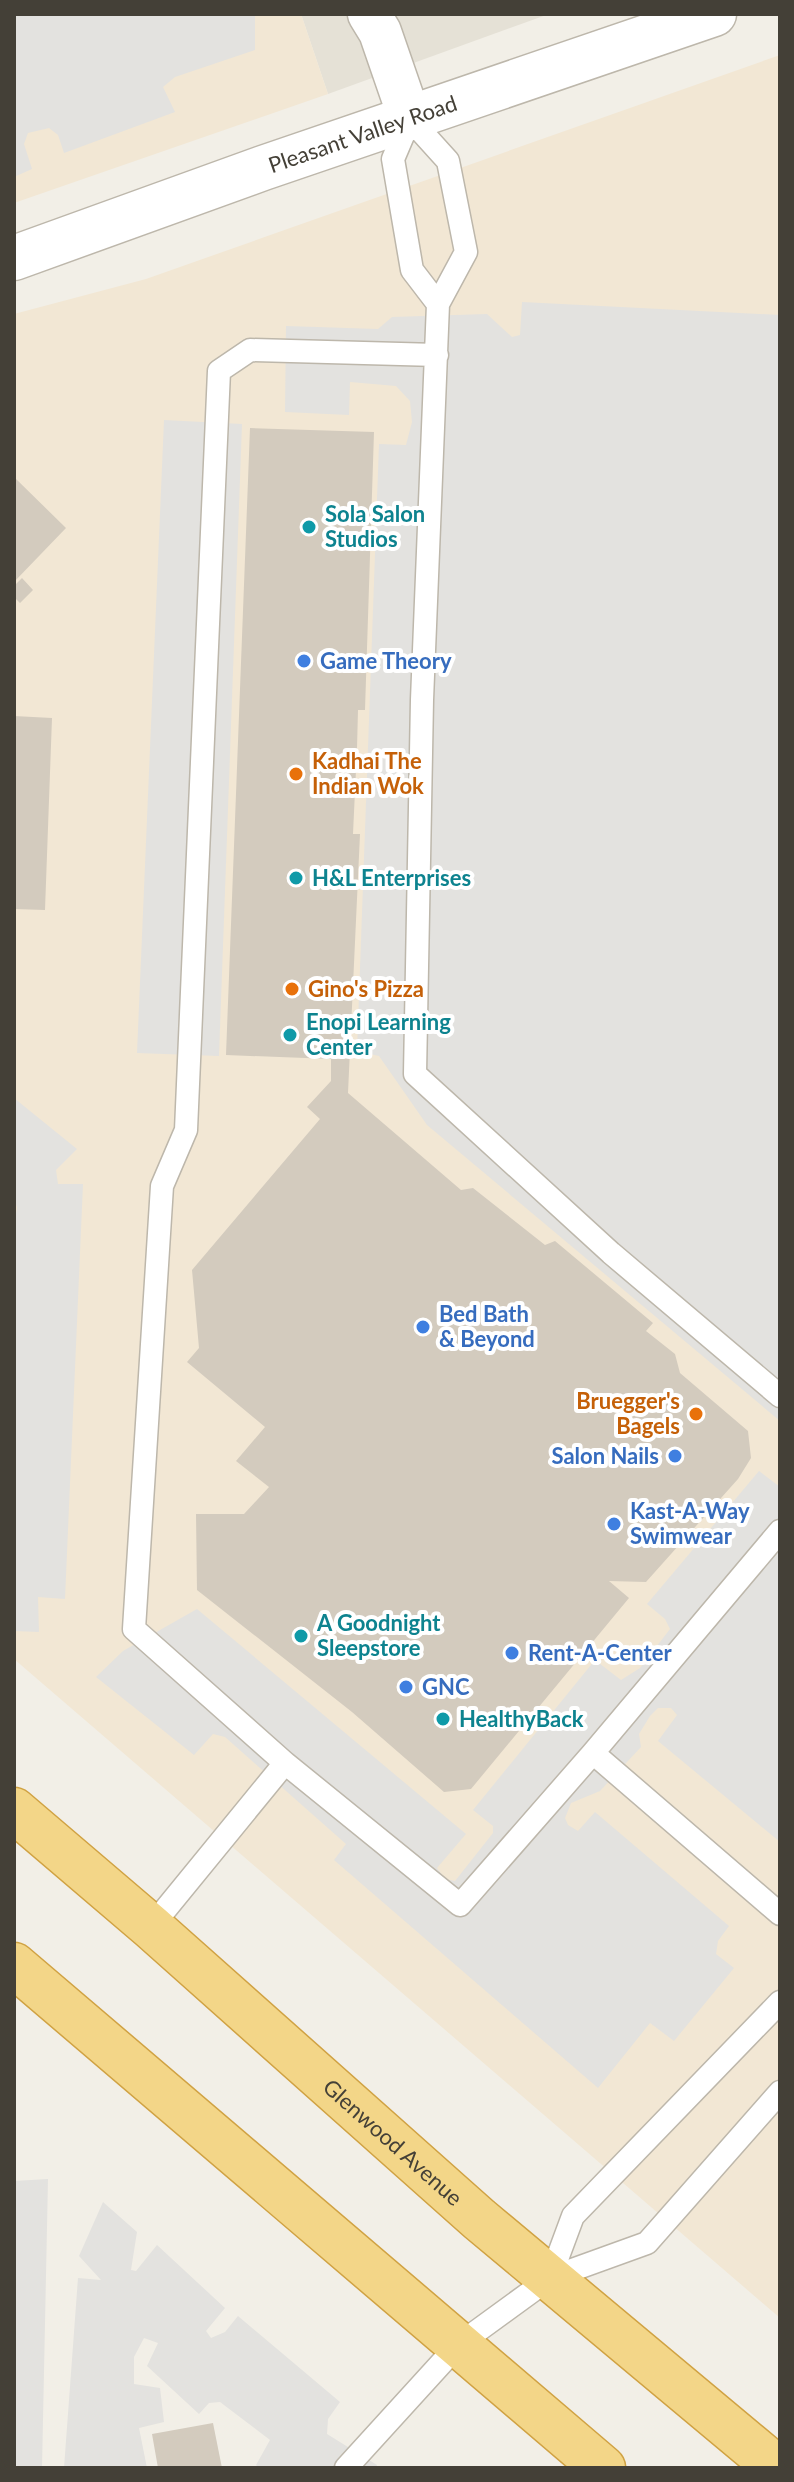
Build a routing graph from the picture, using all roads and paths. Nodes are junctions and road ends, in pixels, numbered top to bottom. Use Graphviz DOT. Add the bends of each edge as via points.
graph roads {
  1 [pos="369,14"];
  2 [pos="714,14"];
  3 [pos="410,119"];
  4 [pos="14,258"];
  5 [pos="438,304"];
  6 [pos="437,355"];
  7 [pos="780,1396"];
  8 [pos="780,1531"];
  9 [pos="593,1753"];
  10 [pos="285,1763"];
  11 [pos="14,1810"];
  12 [pos="780,1914"];
  13 [pos="151,1927"];
  14 [pos="14,1965"];
  15 [pos="780,2002"];
  16 [pos="780,2092"];
  17 [pos="550,2278"];
  18 [pos="458,2345"];
  19 [pos="346,2468"];
  20 [pos="603,2468"];
  21 [pos="777,2468"];
  1 -- 3 [label="street"];
  2 -- 3 [label="street, Pleasant Valley Road"];
  3 -- 4 [label="street, Pleasant Valley Road"];
  3 -- 5 [label="lane" via="393,159 412,270"];
  3 -- 5 [label="lane" via="448,161 466,252"];
  5 -- 6 [label="lane"];
  6 -- 7 [label="lane" via="422,700 415,1074 611,1253"];
  6 -- 10 [label="lane" via="250,350 219,371 186,1130 162,1186 134,1629"];
  8 -- 9 [label="lane"];
  9 -- 10 [label="lane" via="460,1905"];
  9 -- 12 [label="lane"];
  10 -- 13 [label="lane"];
  11 -- 13 [label="highway, Glenwood Avenue"];
  13 -- 17 [label="highway, Glenwood Avenue"];
  14 -- 18 [label="highway"];
  15 -- 17 [label="lane" via="573,2216"];
  16 -- 17 [label="lane" via="647,2243"];
  17 -- 18 [label="lane"];
  17 -- 21 [label="highway, Glenwood Avenue"];
  18 -- 19 [label="lane"];
  18 -- 20 [label="highway"];
}
